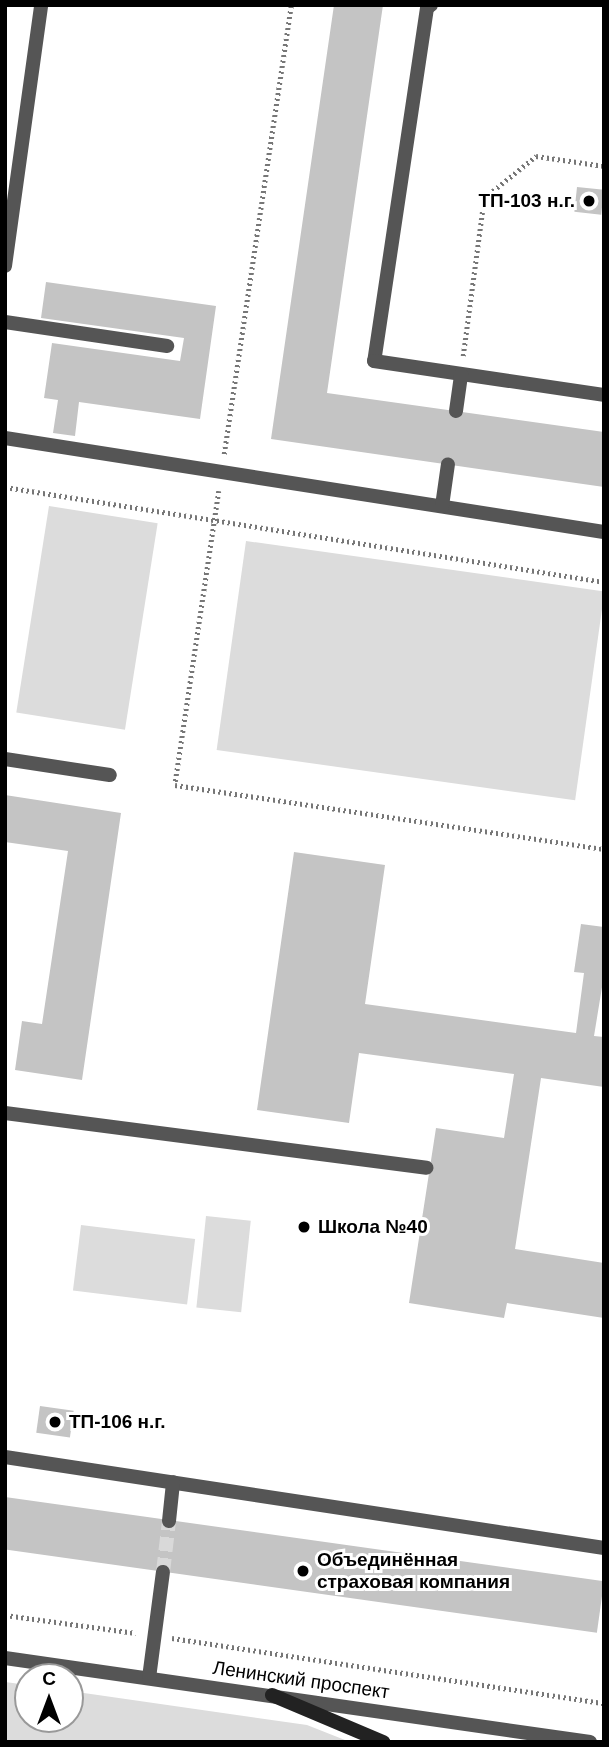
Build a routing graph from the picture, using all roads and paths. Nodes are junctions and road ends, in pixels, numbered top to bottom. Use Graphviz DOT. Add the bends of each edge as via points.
graph roads {
  1 [pos="41,5"];
  2 [pos="291,5"];
  3 [pos="430,5"];
  4 [pos="604,166"];
  5 [pos="5,265"];
  6 [pos="5,322"];
  7 [pos="167,346"];
  8 [pos="461,374"];
  9 [pos="604,396"];
  10 [pos="456,411"];
  11 [pos="5,438"];
  12 [pos="448,464"];
  13 [pos="222,472"];
  14 [pos="5,487"];
  15 [pos="442,506"];
  16 [pos="214,520"];
  17 [pos="604,531"];
  18 [pos="604,582"];
  19 [pos="5,759"];
  20 [pos="110,775"];
  21 [pos="604,849"];
  22 [pos="5,1113"];
  23 [pos="426,1168"];
  24 [pos="5,1457"];
  25 [pos="173,1482"];
  26 [pos="169,1521"];
  27 [pos="604,1548"];
  28 [pos="163,1572"];
  29 [pos="5,1615"];
  30 [pos="153,1636"];
  31 [pos="5,1658"];
  32 [pos="149,1678"];
  33 [pos="272,1695"];
  34 [pos="604,1703"];
  35 [pos="383,1742"];
  36 [pos="590,1742"];
  1 -- 5 [label="street"];
  2 -- 13 [label="path"];
  3 -- 8 [label="street" via="374,361"];
  4 -- 8 [label="path" via="537,156 484,198"];
  6 -- 7 [label="street"];
  8 -- 9 [label="street"];
  8 -- 10 [label="street"];
  11 -- 13 [label="street"];
  12 -- 15 [label="street"];
  13 -- 15 [label="street"];
  13 -- 16 [label="path"];
  14 -- 16 [label="path"];
  15 -- 17 [label="street"];
  16 -- 18 [label="path"];
  16 -- 21 [label="path" via="175,785"];
  19 -- 20 [label="street"];
  22 -- 23 [label="street"];
  24 -- 25 [label="street"];
  25 -- 26 [label="street"];
  25 -- 27 [label="street"];
  28 -- 30 [label="street"];
  29 -- 30 [label="path"];
  30 -- 32 [label="street"];
  30 -- 34 [label="path"];
  31 -- 32 [label="street, Ленинский проспект"];
  32 -- 33 [label="street, Ленинский проспект"];
  33 -- 35 [label="main road"];
  33 -- 36 [label="street, Ленинский проспект"];
}
